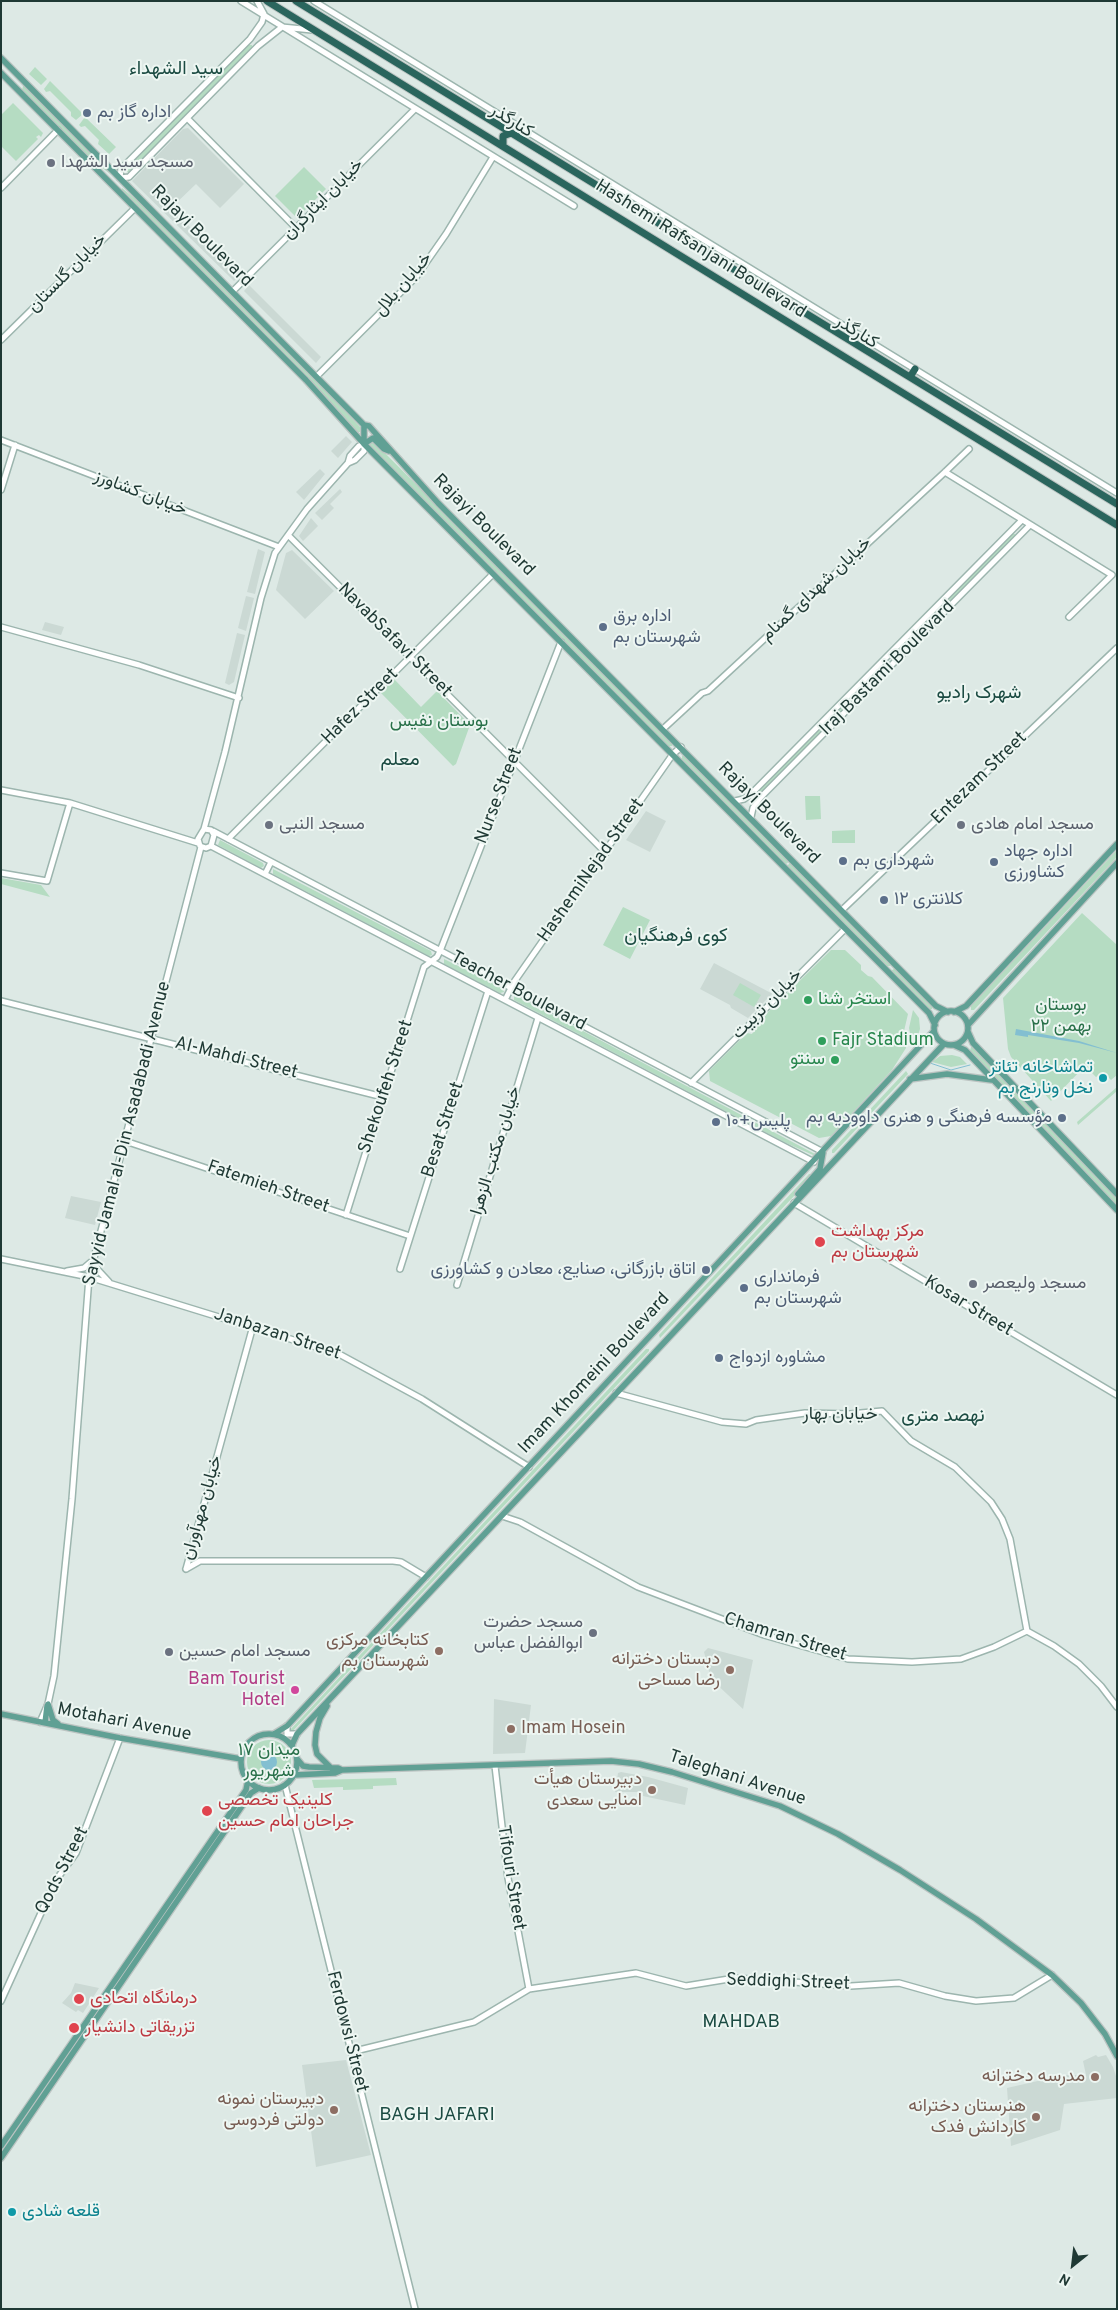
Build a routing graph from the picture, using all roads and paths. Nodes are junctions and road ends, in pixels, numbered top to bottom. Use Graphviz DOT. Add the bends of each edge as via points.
graph roads {
  1 [pos="241,1"];
  2 [pos="257,1"];
  3 [pos="267,1"];
  4 [pos="296,1"];
  5 [pos="314,1"];
  6 [pos="324,7"];
  7 [pos="264,14"];
  8 [pos="319,15"];
  9 [pos="282,27"];
  10 [pos="315,30"];
  11 [pos="250,39"];
  12 [pos="258,46"];
  13 [pos="1,58"];
  14 [pos="1,73"];
  15 [pos="24,80"];
  16 [pos="16,88"];
  17 [pos="415,109"];
  18 [pos="187,118"];
  19 [pos="491,121"];
  20 [pos="58,130"];
  21 [pos="511,133"];
  22 [pos="484,134"];
  23 [pos="503,145"];
  24 [pos="494,157"];
  25 [pos="586,168"];
  26 [pos="581,176"];
  27 [pos="120,178"];
  28 [pos="113,185"];
  29 [pos="1,188"];
  30 [pos="574,206"];
  31 [pos="135,208"];
  32 [pos="296,228"];
  33 [pos="751,269"];
  34 [pos="746,277"];
  35 [pos="233,292"];
  36 [pos="822,312"];
  37 [pos="817,320"];
  38 [pos="1,340"];
  39 [pos="915,369"];
  40 [pos="317,376"];
  41 [pos="910,377"];
  42 [pos="364,425"];
  43 [pos="1,440"];
  44 [pos="364,444"];
  45 [pos="15,445"];
  46 [pos="969,448"];
  47 [pos="389,451"];
  48 [pos="945,472"];
  49 [pos="1,490"];
  50 [pos="1117,493"];
  51 [pos="1117,504"];
  52 [pos="1022,520"];
  53 [pos="1030,525"];
  54 [pos="1117,525"];
  55 [pos="1010,532"];
  56 [pos="288,535"];
  57 [pos="1017,538"];
  58 [pos="279,547"];
  59 [pos="494,574"];
  60 [pos="536,601"];
  61 [pos="528,608"];
  62 [pos="1069,618"];
  63 [pos="1,627"];
  64 [pos="561,642"];
  65 [pos="1117,648"];
  66 [pos="410,657"];
  67 [pos="882,661"];
  68 [pos="889,668"];
  69 [pos="239,698"];
  70 [pos="663,729"];
  71 [pos="681,747"];
  72 [pos="672,756"];
  73 [pos="514,761"];
  74 [pos="1,790"];
  75 [pos="753,792"];
  76 [pos="760,798"];
  77 [pos="735,801"];
  78 [pos="70,803"];
  79 [pos="751,817"];
  80 [pos="204,829"];
  81 [pos="212,832"];
  82 [pos="228,840"];
  83 [pos="1117,844"];
  84 [pos="200,845"];
  85 [pos="210,846"];
  86 [pos="606,853"];
  87 [pos="271,862"];
  88 [pos="1117,863"];
  89 [pos="1,873"];
  90 [pos="265,874"];
  91 [pos="842,910"];
  92 [pos="845,929"];
  93 [pos="440,951"];
  94 [pos="892,960"];
  95 [pos="431,962"];
  96 [pos="884,968"];
  97 [pos="512,988"];
  98 [pos="488,991"];
  99 [pos="1,1000"];
  100 [pos="505,1000"];
  101 [pos="967,1004"];
  102 [pos="951,1012"];
  103 [pos="977,1013"];
  104 [pos="538,1018"];
  105 [pos="934,1028"];
  106 [pos="968,1028"];
  107 [pos="152,1038"];
  108 [pos="944,1044"];
  109 [pos="954,1045"];
  110 [pos="908,1062"];
  111 [pos="917,1071"];
  112 [pos="910,1079"];
  113 [pos="994,1080"];
  114 [pos="691,1083"];
  115 [pos="383,1097"];
  116 [pos="125,1141"];
  117 [pos="823,1152"];
  118 [pos="836,1158"];
  119 [pos="822,1161"];
  120 [pos="814,1162"];
  121 [pos="808,1169"];
  122 [pos="820,1169"];
  123 [pos="1117,1194"];
  124 [pos="794,1203"];
  125 [pos="1117,1210"];
  126 [pos="346,1215"];
  127 [pos="766,1233"];
  128 [pos="410,1236"];
  129 [pos="94,1257"];
  130 [pos="1,1259"];
  131 [pos="400,1269"];
  132 [pos="64,1272"];
  133 [pos="88,1277"];
  134 [pos="112,1284"];
  135 [pos="457,1285"];
  136 [pos="253,1326"];
  137 [pos="649,1338"];
  138 [pos="659,1348"];
  139 [pos="616,1393"];
  140 [pos="1117,1396"];
  141 [pos="529,1467"];
  142 [pos="502,1516"];
  143 [pos="426,1577"];
  144 [pos="1027,1631"];
  145 [pos="336,1693"];
  146 [pos="48,1704"];
  147 [pos="1117,1706"];
  148 [pos="1,1714"];
  149 [pos="42,1721"];
  150 [pos="58,1724"];
  151 [pos="287,1726"];
  152 [pos="274,1734"];
  153 [pos="297,1734"];
  154 [pos="120,1738"];
  155 [pos="292,1745"];
  156 [pos="242,1759"];
  157 [pos="298,1760"];
  158 [pos="496,1766"];
  159 [pos="331,1768"];
  160 [pos="342,1770"];
  161 [pos="294,1775"];
  162 [pos="248,1780"];
  163 [pos="285,1785"];
  164 [pos="259,1788"];
  165 [pos="1052,1975"];
  166 [pos="529,1990"];
  167 [pos="3,1993"];
  168 [pos="1,2001"];
  169 [pos="351,2052"];
  170 [pos="1117,2056"];
  171 [pos="18,2128"];
  172 [pos="1,2146"];
  173 [pos="1,2158"];
  174 [pos="414,2309"];
  1 -- 7 [label="street"];
  2 -- 7 [label="street"];
  3 -- 10 [label="highway, Hashemi Rafsanjani Boulevard"];
  4 -- 8 [label="highway, Hashemi Rafsanjani Boulevard"];
  5 -- 6 [label="street, کنارگذر"];
  6 -- 8 [label="highway"];
  6 -- 25 [label="street, کنارگذر"];
  7 -- 9 [label="street"];
  7 -- 11 [label="street"];
  8 -- 19 [label="highway, Hashemi Rafsanjani Boulevard"];
  9 -- 10 [label="street"];
  9 -- 12 [label="street"];
  9 -- 17 [label="street"];
  10 -- 22 [label="highway, Hashemi Rafsanjani Boulevard"];
  11 -- 12 [label="street"];
  11 -- 27 [label="street" via="122,169"];
  12 -- 18 [label="street"];
  13 -- 15 [label="main road, Rajayi Boulevard"];
  14 -- 16 [label="main road, Rajayi Boulevard"];
  15 -- 16 [label="main road"];
  15 -- 27 [label="main road, Rajayi Boulevard"];
  16 -- 20 [label="main road, Rajayi Boulevard"];
  17 -- 24 [label="street"];
  17 -- 32 [label="street, خیابان ایثارگران"];
  18 -- 27 [label="street" via="129,177"];
  18 -- 32 [label="street"];
  19 -- 21 [label="highway, Hashemi Rafsanjani Boulevard"];
  19 -- 22 [label="highway"];
  20 -- 28 [label="main road, Rajayi Boulevard"];
  20 -- 29 [label="street"];
  21 -- 23 [label="highway" via="503,136"];
  21 -- 26 [label="highway, Hashemi Rafsanjani Boulevard"];
  22 -- 23 [label="highway, Hashemi Rafsanjani Boulevard"];
  23 -- 54 [label="highway, Hashemi Rafsanjani Boulevard"];
  24 -- 30 [label="street"];
  24 -- 40 [label="street, خیابان بلال" via="416,277"];
  25 -- 26 [label="highway"];
  25 -- 33 [label="street, کنارگذر"];
  26 -- 34 [label="highway, Hashemi Rafsanjani Boulevard"];
  27 -- 28 [label="main road"];
  27 -- 35 [label="main road, Rajayi Boulevard"];
  28 -- 31 [label="main road, Rajayi Boulevard"];
  31 -- 38 [label="street, خیابان گلستان"];
  31 -- 44 [label="main road, Rajayi Boulevard" via="306,380"];
  32 -- 35 [label="street, خیابان ایثارگران"];
  33 -- 34 [label="highway"];
  33 -- 36 [label="street, کنارگذر"];
  34 -- 37 [label="highway, Hashemi Rafsanjani Boulevard"];
  35 -- 40 [label="main road, Rajayi Boulevard"];
  36 -- 37 [label="highway"];
  36 -- 39 [label="street, کنارگذر"];
  37 -- 41 [label="highway, Hashemi Rafsanjani Boulevard"];
  39 -- 41 [label="highway"];
  39 -- 50 [label="street, کنارگذر"];
  40 -- 42 [label="main road, Rajayi Boulevard"];
  41 -- 51 [label="highway, Hashemi Rafsanjani Boulevard"];
  42 -- 44 [label="main road"];
  42 -- 47 [label="main road, Rajayi Boulevard" via="369,426"];
  43 -- 45 [label="street, خیابان کشاورز"];
  44 -- 47 [label="main road" via="373,438"];
  44 -- 56 [label="street" via="350,456 348,463"];
  44 -- 59 [label="main road, Rajayi Boulevard"];
  45 -- 49 [label="street"];
  45 -- 58 [label="street, خیابان کشاورز"];
  46 -- 48 [label="street, خیابان شهدای گمنام"];
  47 -- 60 [label="main road, Rajayi Boulevard"];
  48 -- 52 [label="street"];
  48 -- 70 [label="street, خیابان شهدای گمنام"];
  52 -- 53 [label="street"];
  52 -- 55 [label="street, Iraj Bastami Boulevard"];
  53 -- 57 [label="street, Iraj Bastami Boulevard"];
  53 -- 62 [label="street" via="1112,575"];
  55 -- 57 [label="street" via="1017,532"];
  55 -- 67 [label="street, Iraj Bastami Boulevard"];
  56 -- 58 [label="street"];
  56 -- 66 [label="street, NavabSafavi Street"];
  57 -- 68 [label="street, Iraj Bastami Boulevard"];
  58 -- 69 [label="street" via="265,583"];
  59 -- 61 [label="main road, Rajayi Boulevard"];
  59 -- 66 [label="street, Hafez Street"];
  60 -- 61 [label="main road"];
  60 -- 70 [label="main road, Rajayi Boulevard"];
  61 -- 64 [label="main road, Rajayi Boulevard"];
  63 -- 69 [label="street"];
  64 -- 72 [label="main road, Rajayi Boulevard"];
  64 -- 73 [label="street, Nurse Street"];
  65 -- 91 [label="street, Entezam Street"];
  66 -- 73 [label="street, NavabSafavi Street"];
  66 -- 82 [label="street, Hafez Street"];
  67 -- 68 [label="street"];
  67 -- 75 [label="street, Iraj Bastami Boulevard"];
  68 -- 76 [label="street, Iraj Bastami Boulevard"];
  69 -- 80 [label="street"];
  70 -- 71 [label="main road, Rajayi Boulevard"];
  71 -- 72 [label="street, HashemiNejad Street"];
  71 -- 77 [label="main road, Rajayi Boulevard"];
  72 -- 86 [label="street, HashemiNejad Street"];
  72 -- 92 [label="main road, Rajayi Boulevard"];
  73 -- 86 [label="street, NavabSafavi Street"];
  73 -- 93 [label="street, Nurse Street"];
  74 -- 78 [label="street"];
  75 -- 76 [label="street" via="754,798"];
  75 -- 77 [label="street, Iraj Bastami Boulevard"];
  76 -- 79 [label="street, Iraj Bastami Boulevard"];
  77 -- 79 [label="main road, Rajayi Boulevard"];
  78 -- 84 [label="street"];
  78 -- 89 [label="street" via="46,881"];
  79 -- 91 [label="main road, Rajayi Boulevard"];
  80 -- 81 [label="street"];
  80 -- 84 [label="street" via="200,833"];
  81 -- 82 [label="street, Teacher Boulevard"];
  81 -- 85 [label="street" via="214,838"];
  82 -- 87 [label="street, Teacher Boulevard"];
  83 -- 101 [label="main road"];
  84 -- 85 [label="street"];
  84 -- 107 [label="street, Sayyid Jamal al-Din Asadabadi Avenue"];
  85 -- 90 [label="street, Teacher Boulevard"];
  86 -- 97 [label="street, HashemiNejad Street"];
  87 -- 90 [label="street"];
  87 -- 93 [label="street, Teacher Boulevard"];
  88 -- 103 [label="main road"];
  90 -- 95 [label="street, Teacher Boulevard"];
  91 -- 94 [label="main road, Rajayi Boulevard"];
  92 -- 96 [label="main road, Rajayi Boulevard"];
  92 -- 114 [label="street, خیابان تربیت"];
  93 -- 95 [label="street, Nurse Street"];
  93 -- 97 [label="street, Teacher Boulevard"];
  94 -- 96 [label="main road" via="892,968"];
  94 -- 102 [label="main road, Rajayi Boulevard" via="936,1006"];
  95 -- 98 [label="street, Teacher Boulevard"];
  95 -- 115 [label="street, Shekoufeh Street" via="424,967"];
  96 -- 105 [label="main road, Rajayi Boulevard" via="929,1013"];
  97 -- 100 [label="street, HashemiNejad Street"];
  97 -- 114 [label="street, Teacher Boulevard"];
  98 -- 100 [label="street, Teacher Boulevard"];
  98 -- 128 [label="street, Besat Street"];
  99 -- 107 [label="street, Al-Mahdi Street"];
  100 -- 104 [label="street, Teacher Boulevard"];
  101 -- 102 [label="main road"];
  101 -- 103 [label="main road"];
  102 -- 105 [label="main road" via="939,1016"];
  102 -- 106 [label="main road" via="963,1016"];
  103 -- 106 [label="main road"];
  104 -- 120 [label="street, Teacher Boulevard"];
  104 -- 135 [label="street, خیابان مکتب الزهرا"];
  105 -- 108 [label="main road"];
  105 -- 110 [label="main road, Imam Khomeini Boulevard"];
  106 -- 109 [label="main road" via="963,1040"];
  106 -- 123 [label="main road" via="973,1043"];
  107 -- 115 [label="street, Al-Mahdi Street"];
  107 -- 116 [label="street, Sayyid Jamal al-Din Asadabadi Avenue"];
  108 -- 109 [label="main road"];
  108 -- 111 [label="main road, Imam Khomeini Boulevard"];
  109 -- 113 [label="main road" via="965,1050"];
  110 -- 111 [label="main road"];
  110 -- 117 [label="main road, Imam Khomeini Boulevard"];
  111 -- 112 [label="main road, Imam Khomeini Boulevard"];
  112 -- 113 [label="main road" via="957,1074"];
  112 -- 118 [label="main road, Imam Khomeini Boulevard"];
  113 -- 125 [label="main road"];
  114 -- 117 [label="street, Teacher Boulevard"];
  115 -- 126 [label="street, Shekoufeh Street"];
  116 -- 126 [label="street, Fatemieh Street"];
  116 -- 129 [label="street, Sayyid Jamal al-Din Asadabadi Avenue"];
  117 -- 119 [label="main road"];
  117 -- 120 [label="main road, Imam Khomeini Boulevard"];
  118 -- 119 [label="main road"];
  118 -- 124 [label="main road, Imam Khomeini Boulevard"];
  119 -- 120 [label="main road"];
  119 -- 122 [label="main road"];
  120 -- 121 [label="main road, Imam Khomeini Boulevard"];
  121 -- 122 [label="main road"];
  121 -- 137 [label="main road, Imam Khomeini Boulevard"];
  122 -- 127 [label="main road"];
  124 -- 127 [label="main road, Imam Khomeini Boulevard"];
  124 -- 140 [label="street, Kosar Street"];
  126 -- 128 [label="street, Fatemieh Street"];
  127 -- 138 [label="main road, Imam Khomeini Boulevard"];
  128 -- 131 [label="street, Besat Street"];
  129 -- 132 [label="street" via="84,1268"];
  129 -- 133 [label="street, Sayyid Jamal al-Din Asadabadi Avenue"];
  129 -- 134 [label="street" via="97,1269"];
  130 -- 132 [label="street, Janbazan Street"];
  132 -- 133 [label="street, Janbazan Street"];
  133 -- 134 [label="street, Janbazan Street"];
  133 -- 146 [label="street, Sayyid Jamal al-Din Asadabadi Avenue" via="72,1499 54,1676"];
  134 -- 136 [label="street, Janbazan Street"];
  136 -- 141 [label="street, Janbazan Street" via="338,1354 422,1400"];
  136 -- 143 [label="street, خیابان مهرآوران" via="186,1569 200,1561 392,1561 401,1562"];
  137 -- 138 [label="main road"];
  137 -- 141 [label="main road, Imam Khomeini Boulevard"];
  138 -- 139 [label="main road, Imam Khomeini Boulevard"];
  139 -- 142 [label="main road, Imam Khomeini Boulevard"];
  139 -- 144 [label="street, خیابان بهار" via="722,1422 746,1424 805,1413 882,1412 911,1441 955,1467 991,1502 1010,1539"];
  141 -- 143 [label="main road, Imam Khomeini Boulevard"];
  142 -- 144 [label="street, Chamran Street" via="520,1522 638,1587 764,1635 848,1659 912,1662 961,1659"];
  142 -- 145 [label="main road, Imam Khomeini Boulevard"];
  143 -- 151 [label="main road, Imam Khomeini Boulevard"];
  144 -- 147 [label="street" via="1079,1664"];
  145 -- 153 [label="main road, Imam Khomeini Boulevard"];
  145 -- 159 [label="main road" via="320,1718 316,1732 317,1754"];
  146 -- 149 [label="main road"];
  146 -- 150 [label="main road" via="53,1720"];
  148 -- 149 [label="main road, Motahari Avenue"];
  149 -- 150 [label="main road, Motahari Avenue"];
  150 -- 154 [label="main road, Motahari Avenue"];
  151 -- 152 [label="main road, Imam Khomeini Boulevard"];
  151 -- 153 [label="street" via="289,1735"];
  152 -- 155 [label="main road"];
  152 -- 156 [label="main road" via="260,1735 251,1740"];
  153 -- 155 [label="main road, Imam Khomeini Boulevard"];
  154 -- 156 [label="main road, Motahari Avenue"];
  154 -- 167 [label="street, Qods Street" via="76,1853 56,1880"];
  155 -- 157 [label="main road"];
  156 -- 162 [label="main road" via="242,1769"];
  157 -- 159 [label="main road" via="306,1767"];
  157 -- 161 [label="main road"];
  158 -- 160 [label="main road, Taleghani Avenue"];
  158 -- 165 [label="main road, Taleghani Avenue" via="588,1761 639,1764 780,1806 838,1834 900,1870 976,1919"];
  158 -- 166 [label="street, Tifouri Street" via="508,1878"];
  159 -- 160 [label="main road"];
  160 -- 161 [label="main road, Taleghani Avenue"];
  161 -- 163 [label="main road"];
  162 -- 164 [label="main road"];
  162 -- 171 [label="main road" via="246,1790"];
  163 -- 164 [label="main road" via="274,1790"];
  163 -- 169 [label="street, Ferdowsi Street"];
  164 -- 171 [label="main road" via="251,1793"];
  165 -- 166 [label="street, Seddighi Street" via="1014,1998 976,2001 899,1983 851,1986 735,1978 686,1986 636,1973"];
  165 -- 170 [label="main road, Taleghani Avenue" via="1081,2003"];
  166 -- 169 [label="street, Seddighi Street" via="474,2022"];
  167 -- 168 [label="street, Qods Street"];
  169 -- 174 [label="street, Ferdowsi Street"];
  171 -- 172 [label="main road"];
  171 -- 173 [label="main road"];
}
